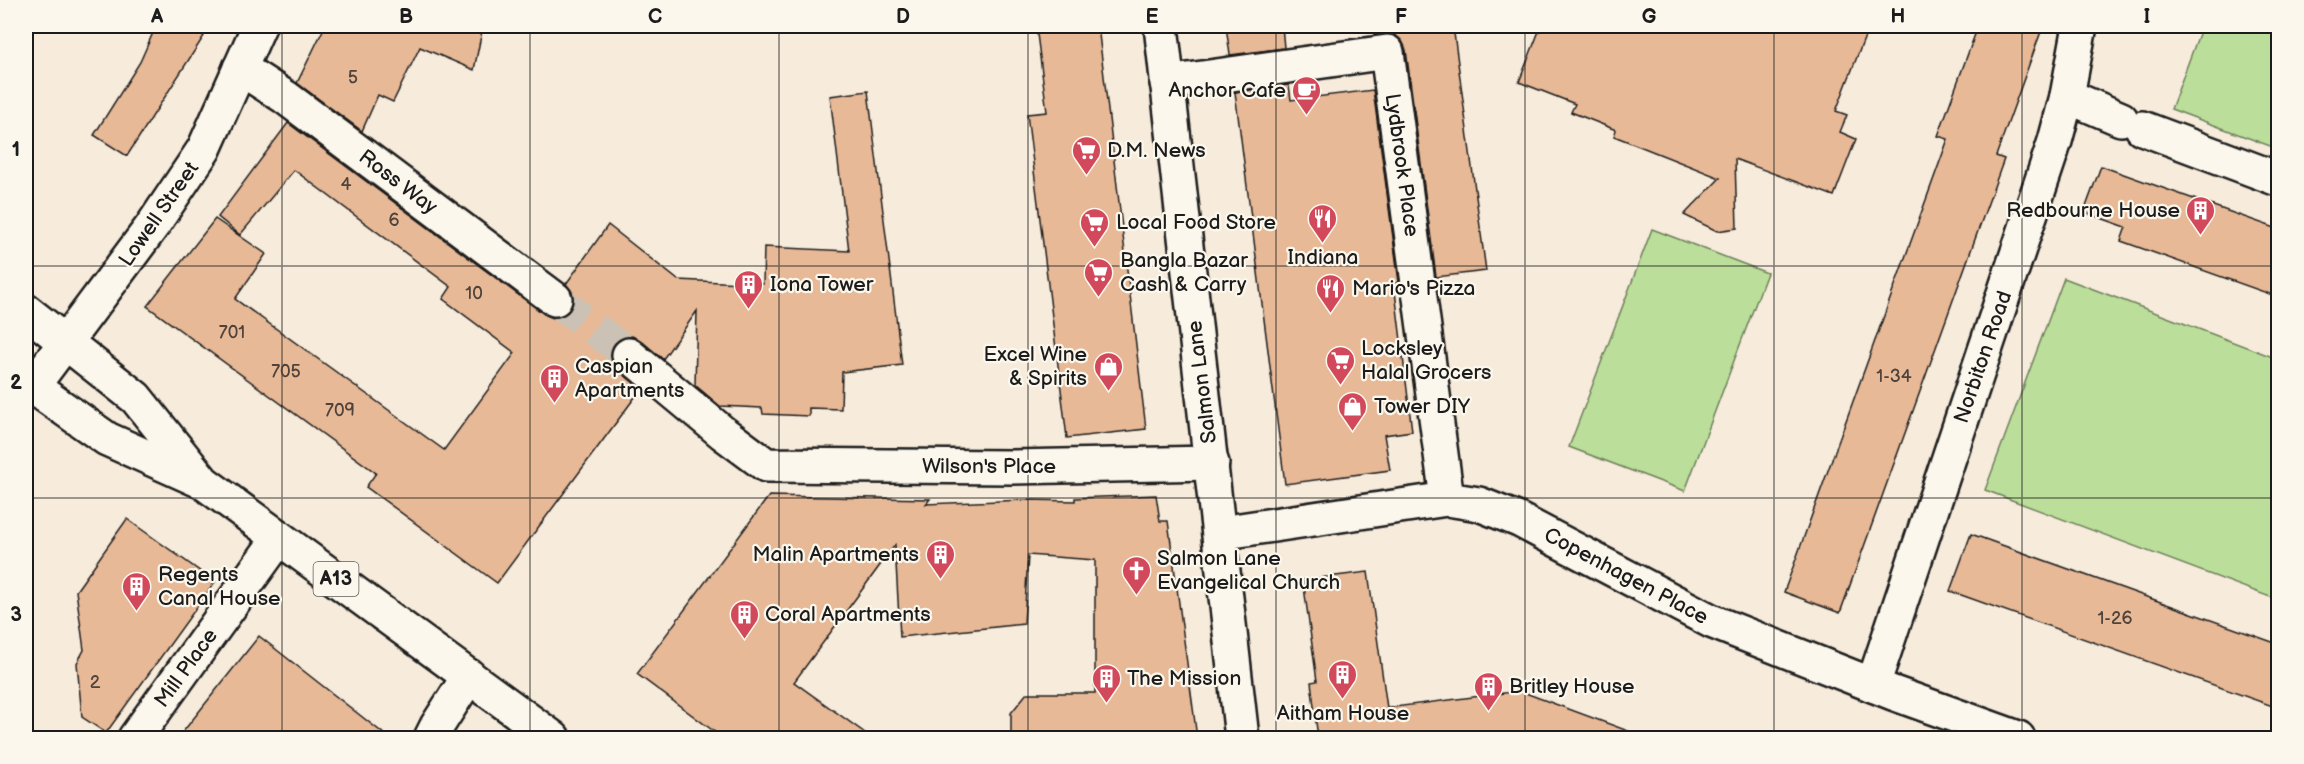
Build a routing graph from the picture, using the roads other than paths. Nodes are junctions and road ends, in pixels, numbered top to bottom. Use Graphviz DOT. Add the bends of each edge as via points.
graph roads {
  1 [pos="259,26"];
  2 [pos="1161,26"];
  3 [pos="2080,26"];
  4 [pos="240,68"];
  5 [pos="1167,83"];
  6 [pos="2067,96"];
  7 [pos="2278,179"];
  8 [pos="555,298"];
  9 [pos="26,311"];
  10 [pos="65,343"];
  11 [pos="629,355"];
  12 [pos="29,384"];
  13 [pos="1212,463"];
  14 [pos="203,482"];
  15 [pos="1447,499"];
  16 [pos="1220,533"];
  17 [pos="279,538"];
  18 [pos="469,676"];
  19 [pos="1873,685"];
  20 [pos="135,738"];
  21 [pos="431,738"];
  22 [pos="553,738"];
  23 [pos="1242,738"];
  24 [pos="2018,738"];
  1 -- 4 [label="main road, Lowell Street"];
  2 -- 5 [label="main road, Salmon Lane"];
  3 -- 6 [label="main road, Norbiton Road"];
  4 -- 8 [label="main road, Ross Way" via="285,97"];
  4 -- 10 [label="main road, Lowell Street" via="204,149"];
  5 -- 13 [label="main road, Salmon Lane"];
  5 -- 15 [label="main road, Lydbrook Place" via="1387,52"];
  6 -- 7 [label="main road"];
  6 -- 19 [label="main road, Norbiton Road"];
  9 -- 10 [label="main road, A13"];
  10 -- 12 [label="main road, Lowell Street"];
  10 -- 14 [label="main road, A13" via="136,398"];
  11 -- 13 [label="main road, Wilson's Place" via="766,465 1012,467"];
  12 -- 14 [label="main road, A13" via="107,439"];
  13 -- 16 [label="main road, Salmon Lane"];
  14 -- 17 [label="main road, A13"];
  15 -- 16 [label="main road, Copenhagen Place"];
  15 -- 19 [label="main road, Copenhagen Place" via="1479,504 1519,520 1710,621"];
  16 -- 23 [label="main road, Salmon Lane"];
  17 -- 18 [label="main road, A13"];
  17 -- 20 [label="main road, Mill Place"];
  18 -- 21 [label="main road"];
  18 -- 22 [label="main road, A13"];
  19 -- 24 [label="main road, Copenhagen Place"];
}
